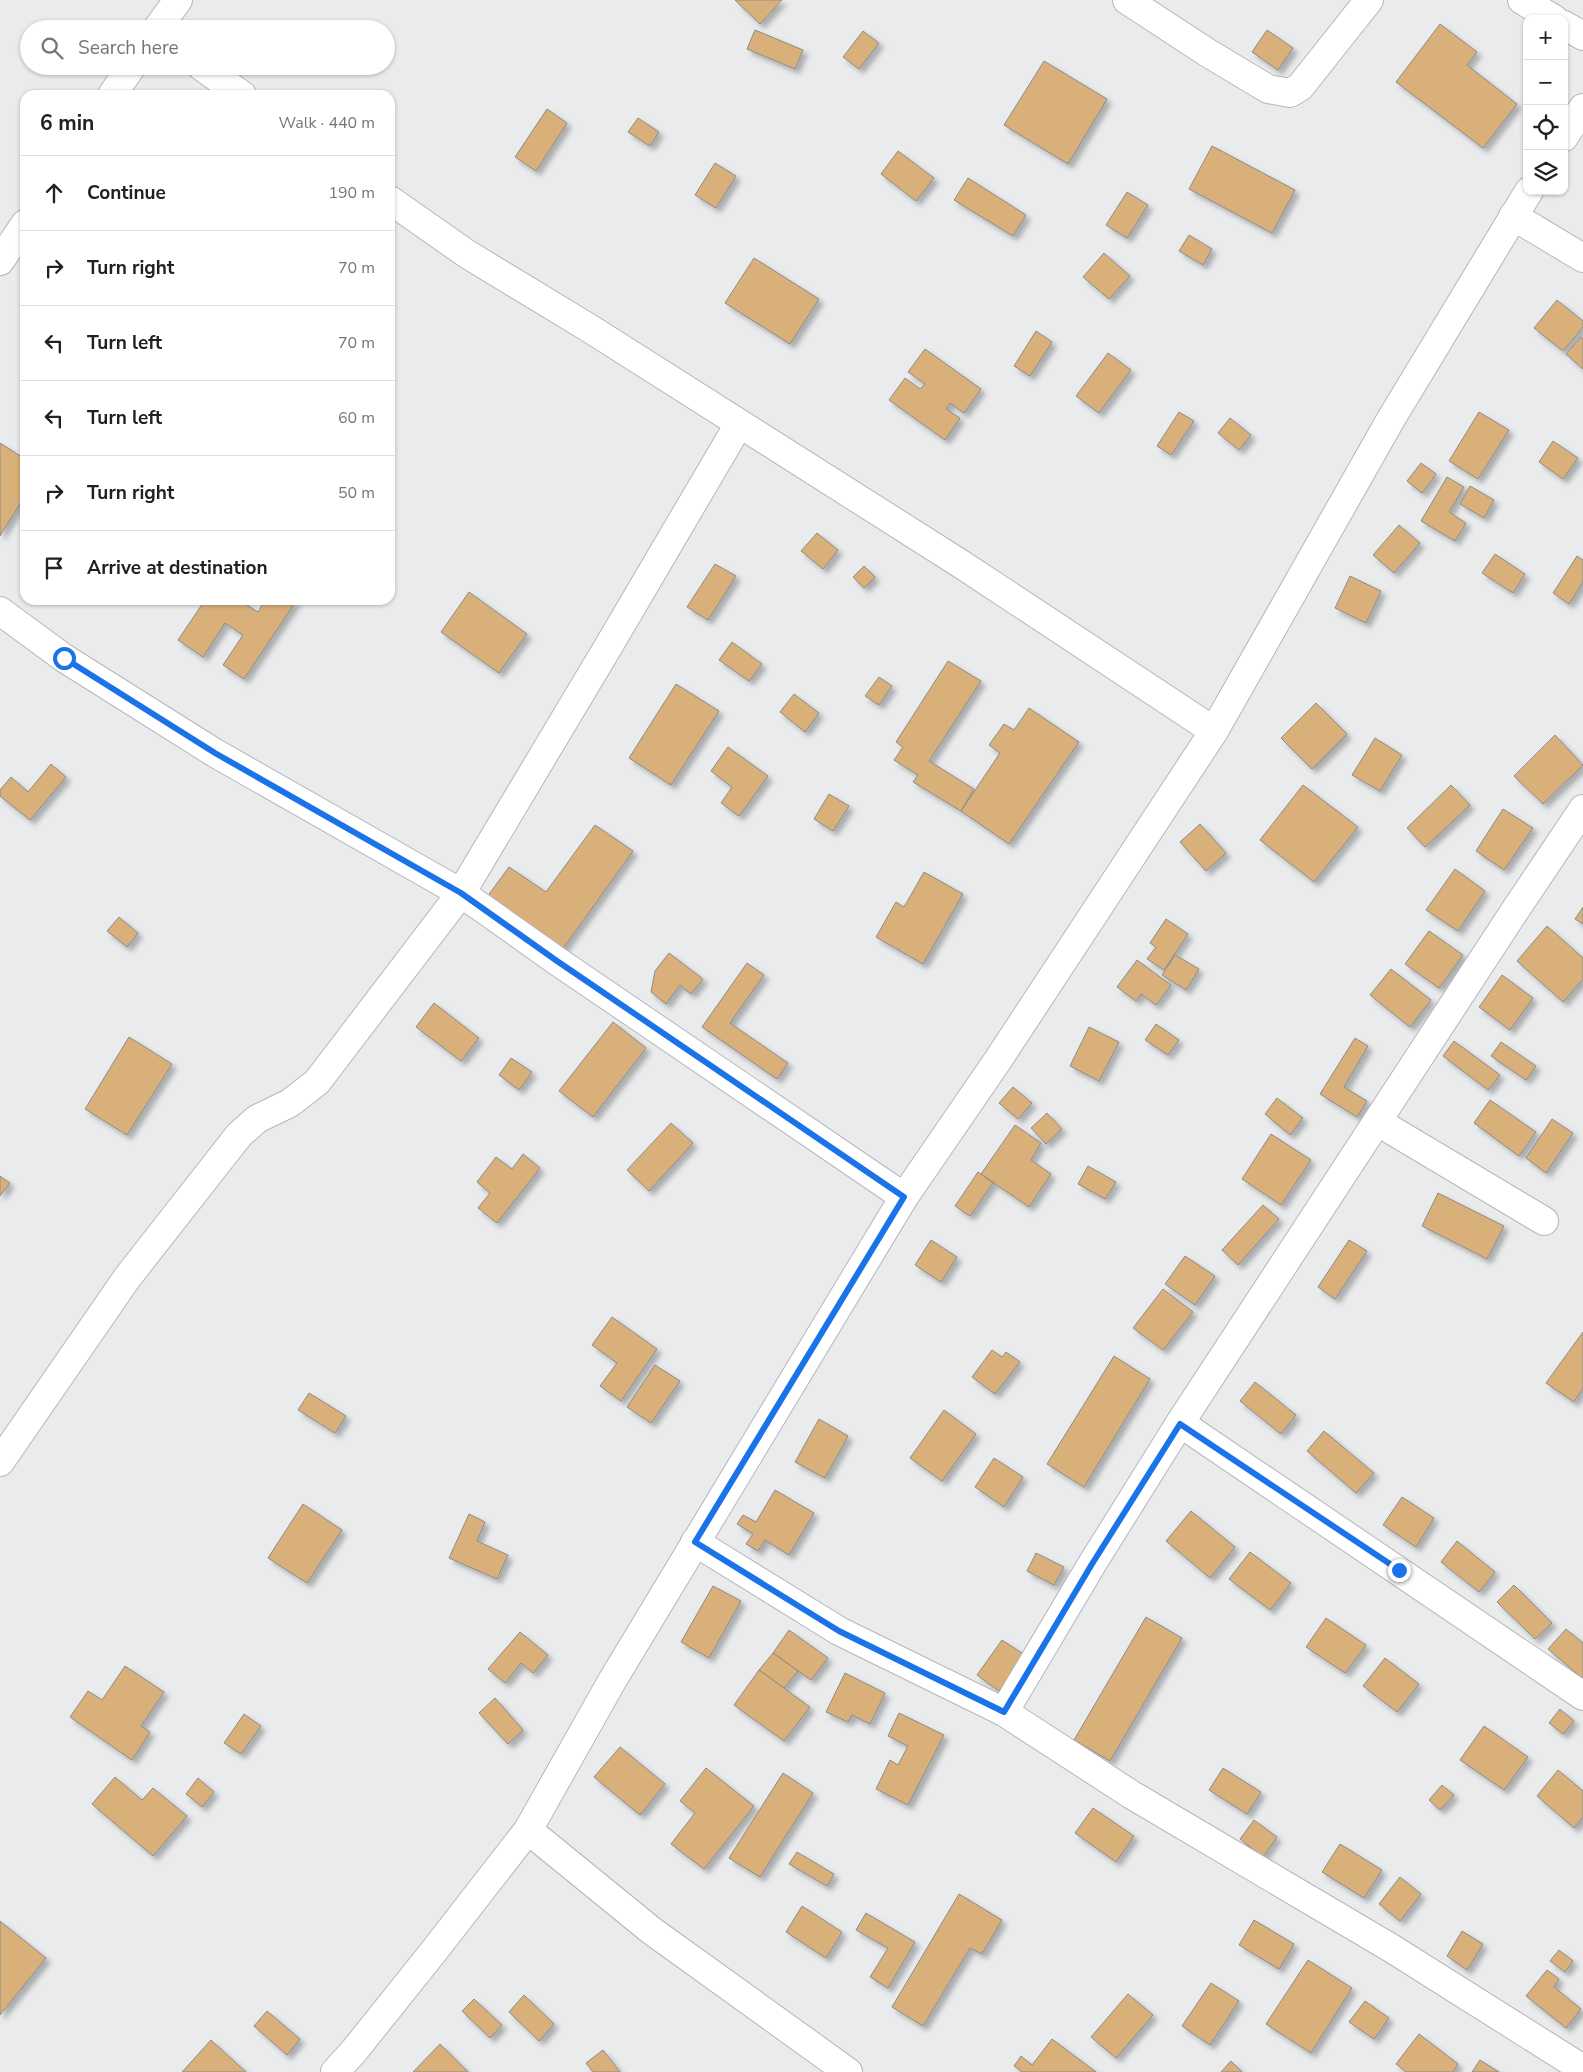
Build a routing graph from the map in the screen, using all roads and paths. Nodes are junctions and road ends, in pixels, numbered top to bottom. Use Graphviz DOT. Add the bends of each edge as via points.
graph roads {
  1 [pos="178,0"];
  2 [pos="1127,0"];
  3 [pos="1369,0"];
  4 [pos="1522,0"];
  5 [pos="1547,15"];
  6 [pos="164,20"];
  7 [pos="1568,27"];
  8 [pos="1583,36"];
  9 [pos="126,75"];
  10 [pos="214,75"];
  11 [pos="115,90"];
  12 [pos="235,90"];
  13 [pos="1583,108"];
  14 [pos="1568,131"];
  15 [pos="1526,195"];
  16 [pos="395,204"];
  17 [pos="1513,216"];
  18 [pos="20,231"];
  19 [pos="1583,258"];
  20 [pos="0,261"];
  21 [pos="739,424"];
  22 [pos="0,611"];
  23 [pos="1214,731"];
  24 [pos="1583,809"];
  25 [pos="461,893"];
  26 [pos="1378,1122"];
  27 [pos="904,1197"];
  28 [pos="1544,1221"];
  29 [pos="1180,1424"];
  30 [pos="0,1462"];
  31 [pos="695,1542"];
  32 [pos="1583,1696"];
  33 [pos="1004,1712"];
  34 [pos="528,1830"];
  35 [pos="1583,2069"];
  36 [pos="335,2072"];
  37 [pos="848,2072"];
  1 -- 6 [label="street"];
  2 -- 3 [label="street" via="1268,89 1290,93 1300,88"];
  4 -- 5 [label="street"];
  7 -- 8 [label="street"];
  9 -- 11 [label="street"];
  10 -- 12 [label="street"];
  13 -- 14 [label="street"];
  15 -- 17 [label="street"];
  16 -- 21 [label="street" via="467,254"];
  17 -- 19 [label="street"];
  17 -- 23 [label="street" via="1391,419"];
  18 -- 20 [label="street"];
  21 -- 23 [label="street" via="961,564"];
  21 -- 25 [label="street"];
  22 -- 25 [label="street" via="64,658 215,753"];
  23 -- 27 [label="street"];
  24 -- 26 [label="street"];
  25 -- 27 [label="street"];
  25 -- 30 [label="street" via="316,1082 290,1103 257,1119 239,1135 127,1278"];
  26 -- 28 [label="street"];
  26 -- 29 [label="street"];
  27 -- 31 [label="street"];
  29 -- 32 [label="street"];
  29 -- 33 [label="street"];
  31 -- 33 [label="street" via="839,1631"];
  31 -- 34 [label="street" via="612,1680"];
  33 -- 35 [label="street" via="1132,1795 1391,1948"];
  34 -- 36 [label="street"];
  34 -- 37 [label="street" via="652,1931"];
}
